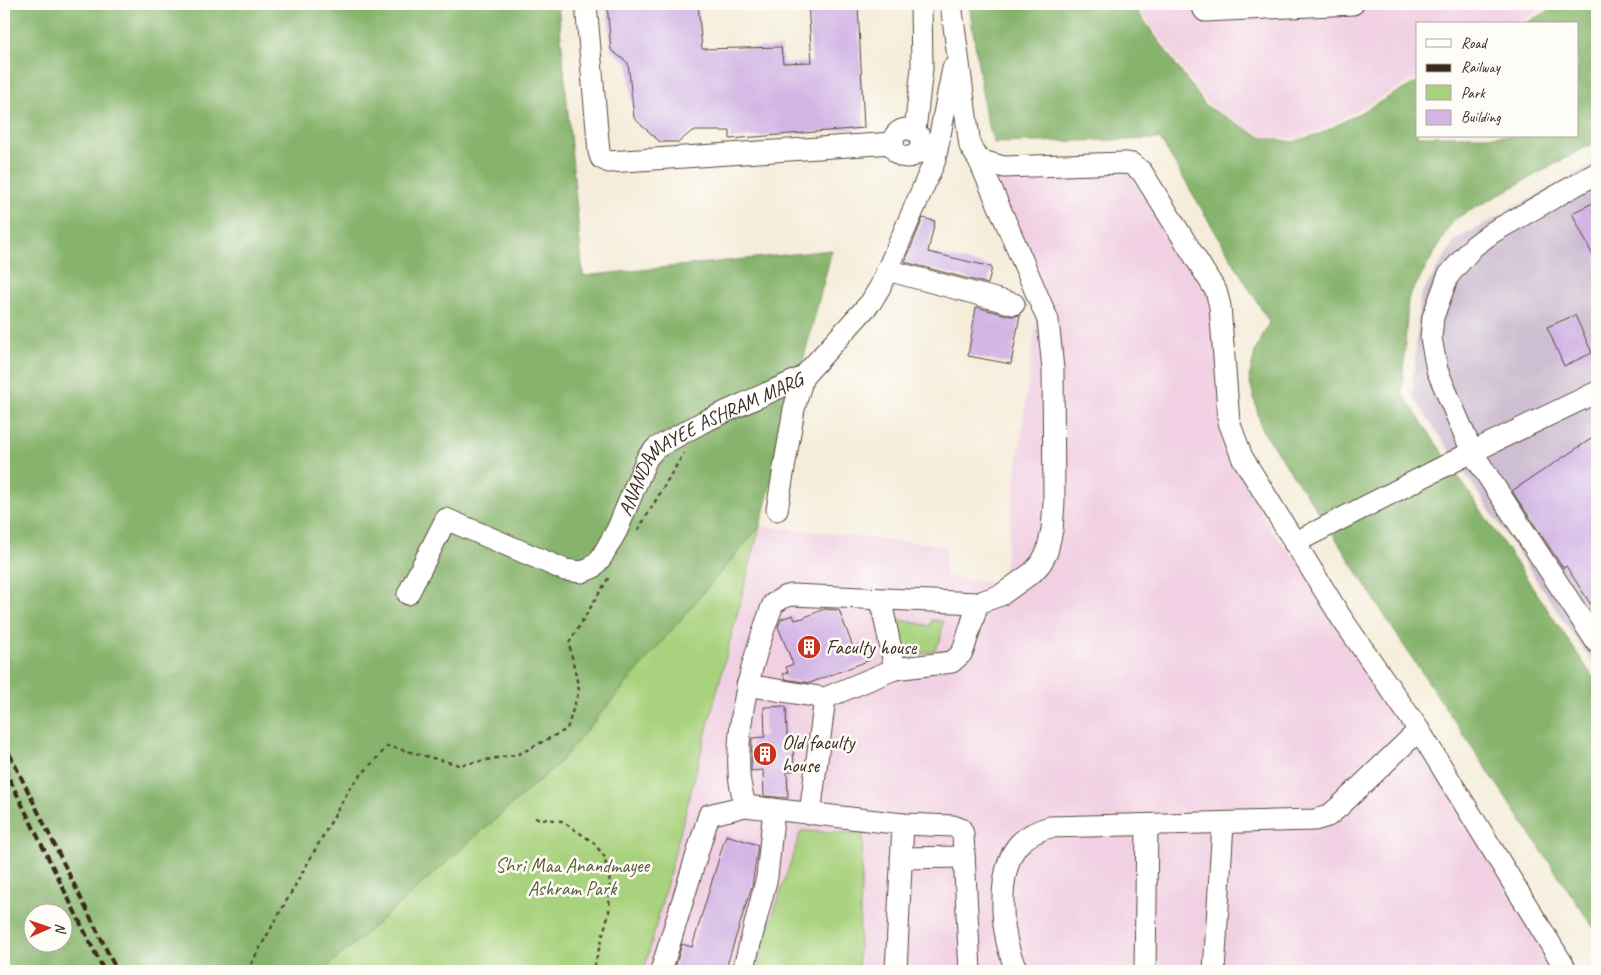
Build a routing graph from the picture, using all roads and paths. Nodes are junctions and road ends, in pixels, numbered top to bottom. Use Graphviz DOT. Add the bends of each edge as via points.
graph roads {
  1 [pos="586,4"];
  2 [pos="921,4"];
  3 [pos="951,4"];
  4 [pos="1200,4"];
  5 [pos="1353,4"];
  6 [pos="957,48"];
  7 [pos="942,131"];
  8 [pos="922,144"];
  9 [pos="979,160"];
  10 [pos="1597,173"];
  11 [pos="887,270"];
  12 [pos="1014,304"];
  13 [pos="803,376"];
  14 [pos="1597,392"];
  15 [pos="688,447"];
  16 [pos="1472,452"];
  17 [pos="776,510"];
  18 [pos="636,532"];
  19 [pos="1294,544"];
  20 [pos="610,575"];
  21 [pos="408,594"];
  22 [pos="881,601"];
  23 [pos="978,603"];
  24 [pos="1597,643"];
  25 [pos="895,669"];
  26 [pos="747,685"];
  27 [pos="825,698"];
  28 [pos="1419,730"];
  29 [pos="745,806"];
  30 [pos="774,809"];
  31 [pos="810,814"];
  32 [pos="535,818"];
  33 [pos="903,824"];
  34 [pos="1223,824"];
  35 [pos="1147,825"];
  36 [pos="964,857"];
  37 [pos="901,858"];
  38 [pos="247,971"];
  39 [pos="593,971"];
  40 [pos="661,971"];
  41 [pos="743,971"];
  42 [pos="896,971"];
  43 [pos="970,971"];
  44 [pos="1018,971"];
  45 [pos="1145,971"];
  46 [pos="1214,971"];
  47 [pos="1567,971"];
  1 -- 8 [label="street" via="599,152 604,160 893,143 896,151 903,156 911,156"];
  2 -- 8 [label="street"];
  3 -- 6 [label="street"];
  4 -- 5 [label="street" via="1205,11"];
  6 -- 7 [label="street, ANANDAMAYEE ASHRAM MARG"];
  6 -- 9 [label="street" via="970,146"];
  7 -- 8 [label="street, ANANDAMAYEE ASHRAM MARG"];
  7 -- 8 [label="street" via="932,129"];
  8 -- 11 [label="street, ANANDAMAYEE ASHRAM MARG"];
  9 -- 19 [label="street" via="1004,167 1125,163 1142,172 1216,291 1229,422 1242,457"];
  9 -- 23 [label="street" via="1048,320 1053,359 1054,502 1052,530 1041,562 1033,572 1000,595"];
  10 -- 16 [label="street" via="1493,232 1474,246 1448,276 1433,317 1431,338 1437,370"];
  11 -- 12 [label="street"];
  11 -- 13 [label="street, ANANDAMAYEE ASHRAM MARG" via="871,302"];
  13 -- 17 [label="street"];
  13 -- 21 [label="street, ANANDAMAYEE ASHRAM MARG" via="703,422 656,448 647,458 609,544 592,568 582,572 565,570 446,519"];
  14 -- 16 [label="street"];
  15 -- 18 [label="path"];
  16 -- 19 [label="street"];
  16 -- 24 [label="street"];
  19 -- 28 [label="street"];
  20 -- 38 [label="path" via="569,642 579,690 566,729 519,754 459,765 388,746 350,786"];
  22 -- 23 [label="street"];
  22 -- 25 [label="street"];
  22 -- 26 [label="street" via="792,595 778,600 767,621"];
  23 -- 25 [label="street" via="964,648 956,659"];
  25 -- 27 [label="street"];
  26 -- 27 [label="street"];
  26 -- 29 [label="street" via="739,738 738,774"];
  27 -- 31 [label="street"];
  28 -- 34 [label="street" via="1328,816 1296,822"];
  28 -- 47 [label="street"];
  29 -- 30 [label="street"];
  29 -- 40 [label="street" via="709,815"];
  30 -- 31 [label="street"];
  30 -- 41 [label="street" via="767,877"];
  31 -- 33 [label="street"];
  32 -- 39 [label="path" via="562,821 593,842 604,856 610,882 609,912"];
  33 -- 36 [label="street" via="957,827 963,834"];
  33 -- 37 [label="street"];
  34 -- 35 [label="street"];
  34 -- 46 [label="street"];
  35 -- 44 [label="street" via="1050,827 1034,832 1019,844 1007,866 1004,918 1006,945"];
  35 -- 45 [label="street"];
  36 -- 37 [label="street"];
  36 -- 43 [label="street"];
  37 -- 42 [label="street"];
}
